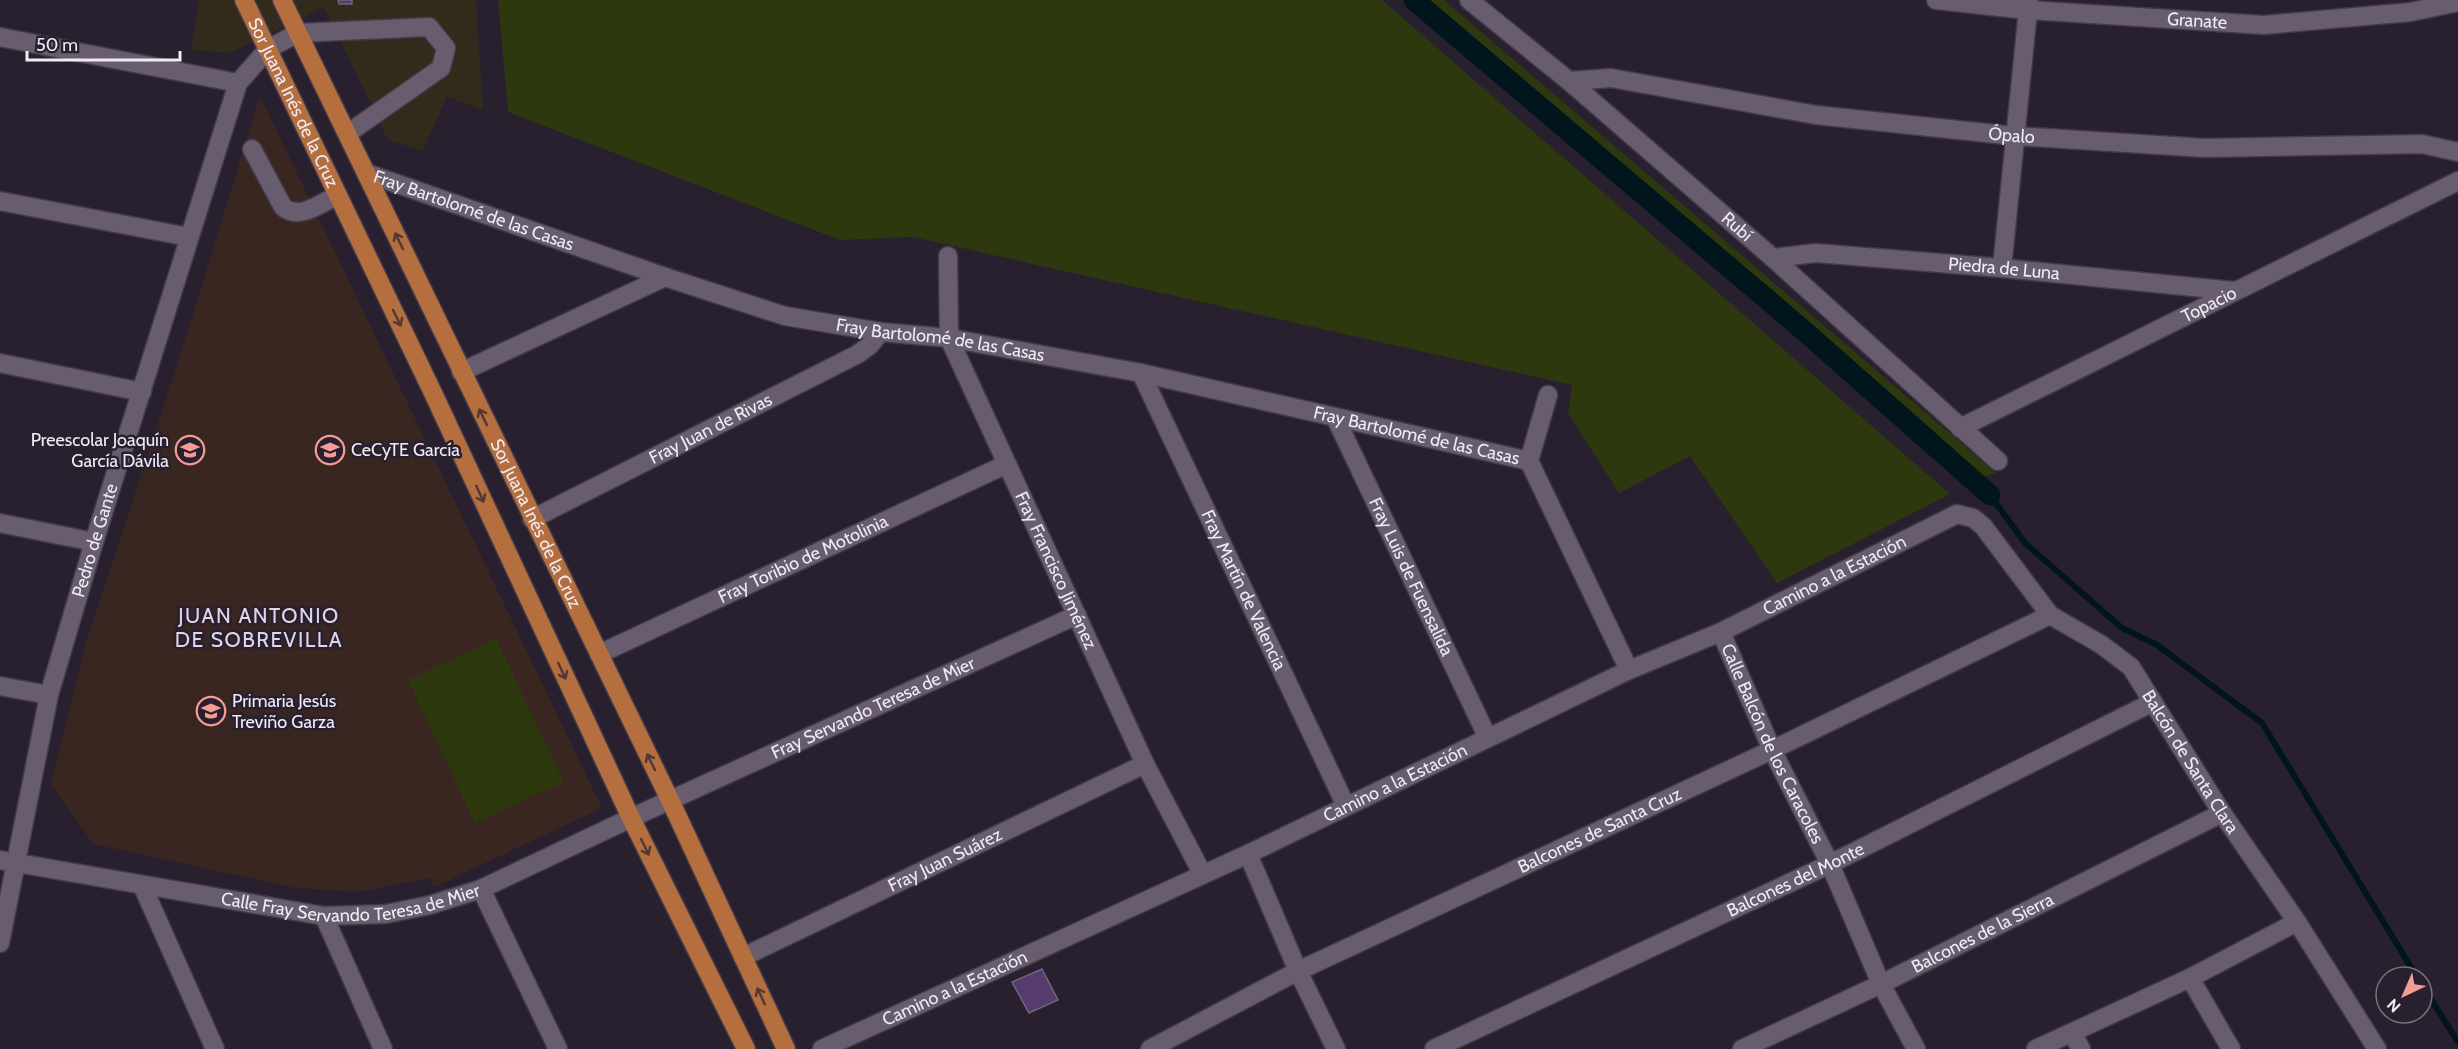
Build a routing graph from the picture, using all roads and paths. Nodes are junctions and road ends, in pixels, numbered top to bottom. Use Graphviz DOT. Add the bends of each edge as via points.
graph roads {
  1 [pos="244,0"];
  2 [pos="282,0"];
  3 [pos="1469,0"];
  4 [pos="1936,0"];
  5 [pos="2458,2"];
  6 [pos="2029,5"];
  7 [pos="298,33"];
  8 [pos="0,37"];
  9 [pos="267,49"];
  10 [pos="1569,81"];
  11 [pos="238,82"];
  12 [pos="347,134"];
  13 [pos="2015,136"];
  14 [pos="252,149"];
  15 [pos="2458,152"];
  16 [pos="366,173"];
  17 [pos="2458,181"];
  18 [pos="338,195"];
  19 [pos="0,201"];
  20 [pos="189,237"];
  21 [pos="948,256"];
  22 [pos="1773,258"];
  23 [pos="2002,268"];
  24 [pos="665,277"];
  25 [pos="2235,291"];
  26 [pos="881,332"];
  27 [pos="949,338"];
  28 [pos="0,363"];
  29 [pos="461,372"];
  30 [pos="1141,373"];
  31 [pos="142,392"];
  32 [pos="1548,395"];
  33 [pos="1335,417"];
  34 [pos="1960,428"];
  35 [pos="1529,461"];
  36 [pos="1998,461"];
  37 [pos="1007,464"];
  38 [pos="1964,514"];
  39 [pos="532,519"];
  40 [pos="0,523"];
  41 [pos="94,543"];
  42 [pos="1077,615"];
  43 [pos="2050,615"];
  44 [pos="1721,632"];
  45 [pos="599,654"];
  46 [pos="1629,670"];
  47 [pos="0,686"];
  48 [pos="49,695"];
  49 [pos="2153,702"];
  50 [pos="1487,736"];
  51 [pos="1772,750"];
  52 [pos="1145,764"];
  53 [pos="670,800"];
  54 [pos="1346,806"];
  55 [pos="2222,813"];
  56 [pos="631,818"];
  57 [pos="1248,854"];
  58 [pos="7,861"];
  59 [pos="1830,864"];
  60 [pos="1202,873"];
  61 [pos="142,885"];
  62 [pos="481,890"];
  63 [pos="324,916"];
  64 [pos="2297,922"];
  65 [pos="0,943"];
  66 [pos="742,957"];
  67 [pos="1298,971"];
  68 [pos="2190,978"];
  69 [pos="1881,984"];
  70 [pos="2072,1033"];
  71 [pos="215,1049"];
  72 [pos="383,1049"];
  73 [pos="558,1049"];
  74 [pos="746,1049"];
  75 [pos="786,1049"];
  76 [pos="822,1049"];
  77 [pos="1150,1049"];
  78 [pos="1336,1049"];
  79 [pos="1434,1049"];
  80 [pos="1742,1049"];
  81 [pos="1916,1049"];
  82 [pos="2036,1049"];
  83 [pos="2081,1049"];
  84 [pos="2231,1049"];
  85 [pos="2377,1049"];
  1 -- 9 [label="main road, Sor Juana Inés de la Cruz"];
  2 -- 7 [label="main road, Sor Juana Inés de la Cruz"];
  3 -- 10 [label="street, Rubí"];
  4 -- 6 [label="street, Granate"];
  5 -- 6 [label="street, Granate" via="2411,12 2264,25"];
  6 -- 13 [label="street"];
  7 -- 9 [label="street, Pedro de Gante"];
  7 -- 12 [label="main road, Sor Juana Inés de la Cruz"];
  7 -- 12 [label="street" via="429,27 446,48 441,68"];
  8 -- 11 [label="street"];
  9 -- 11 [label="street, Pedro de Gante"];
  9 -- 18 [label="main road, Sor Juana Inés de la Cruz"];
  10 -- 13 [label="street, Ópalo" via="1611,78 1816,115"];
  10 -- 22 [label="street, Rubí"];
  11 -- 20 [label="street, Pedro de Gante"];
  12 -- 16 [label="main road, Sor Juana Inés de la Cruz"];
  13 -- 15 [label="street, Ópalo" via="2205,147 2422,144"];
  13 -- 23 [label="street"];
  14 -- 18 [label="street" via="283,207 290,212 299,213"];
  16 -- 24 [label="street, Fray Bartolomé de las Casas"];
  29 -- 16 [label="main road, Sor Juana Inés de la Cruz, one-way"];
  17 -- 25 [label="street, Topacio"];
  18 -- 56 [label="main road, Sor Juana Inés de la Cruz, one-way"];
  19 -- 20 [label="street"];
  20 -- 31 [label="street, Pedro de Gante"];
  21 -- 27 [label="street, Fray Francisco Jiménez"];
  22 -- 23 [label="street, Piedra de Luna" via="1816,253"];
  22 -- 34 [label="street, Rubí"];
  23 -- 25 [label="street, Piedra de Luna"];
  24 -- 26 [label="street, Fray Bartolomé de las Casas" via="785,316"];
  24 -- 29 [label="street"];
  25 -- 34 [label="street, Topacio"];
  26 -- 27 [label="street, Fray Bartolomé de las Casas"];
  26 -- 39 [label="street, Fray Juan de Rivas" via="858,354"];
  27 -- 30 [label="street, Fray Bartolomé de las Casas"];
  27 -- 37 [label="street, Fray Francisco Jiménez"];
  28 -- 31 [label="street"];
  39 -- 29 [label="main road, Sor Juana Inés de la Cruz, one-way"];
  30 -- 33 [label="street, Fray Bartolomé de las Casas"];
  30 -- 54 [label="street, Fray Martín de Valencia"];
  31 -- 41 [label="street, Pedro de Gante"];
  32 -- 35 [label="street"];
  33 -- 35 [label="street, Fray Bartolomé de las Casas"];
  33 -- 50 [label="street, Fray Luis de Fuensalida"];
  34 -- 36 [label="street, Rubí"];
  35 -- 46 [label="street"];
  37 -- 42 [label="street, Fray Francisco Jiménez"];
  37 -- 45 [label="street, Fray Toribio de Motolinia"];
  38 -- 43 [label="street, Balcón de Santa Clara" via="1983,526"];
  38 -- 44 [label="street, Camino a la Estación" via="1911,536"];
  39 -- 45 [label="main road, Sor Juana Inés de la Cruz"];
  40 -- 41 [label="street"];
  41 -- 48 [label="street, Pedro de Gante"];
  42 -- 52 [label="street, Fray Francisco Jiménez"];
  42 -- 53 [label="street, Fray Servando Teresa de Mier"];
  43 -- 49 [label="street, Balcón de Santa Clara" via="2131,667"];
  43 -- 51 [label="street, Balcones de Santa Cruz"];
  44 -- 46 [label="street, Camino a la Estación"];
  44 -- 51 [label="street, Calle Balcón de los Caracoles"];
  53 -- 45 [label="main road, Sor Juana Inés de la Cruz, one-way"];
  46 -- 50 [label="street, Camino a la Estación"];
  47 -- 48 [label="street"];
  48 -- 58 [label="street, Pedro de Gante"];
  49 -- 55 [label="street, Balcón de Santa Clara"];
  49 -- 59 [label="street, Balcones del Monte"];
  50 -- 54 [label="street, Camino a la Estación"];
  51 -- 59 [label="street, Calle Balcón de los Caracoles"];
  51 -- 67 [label="street, Balcones de Santa Cruz"];
  52 -- 60 [label="street, Fray Francisco Jiménez"];
  52 -- 66 [label="street, Fray Juan Suárez"];
  53 -- 56 [label="street, Calle Fray Servando Teresa de Mier"];
  53 -- 66 [label="main road, Sor Juana Inés de la Cruz"];
  54 -- 57 [label="street, Camino a la Estación"];
  55 -- 64 [label="street, Balcón de Santa Clara"];
  55 -- 69 [label="street, Balcones de la Sierra"];
  56 -- 62 [label="street, Calle Fray Servando Teresa de Mier"];
  56 -- 74 [label="main road, Sor Juana Inés de la Cruz, one-way"];
  57 -- 60 [label="street, Camino a la Estación"];
  57 -- 67 [label="street"];
  58 -- 61 [label="street, Calle Fray Servando Teresa de Mier"];
  58 -- 65 [label="street, Pedro de Gante"];
  59 -- 69 [label="street, Calle Balcón de los Caracoles"];
  59 -- 79 [label="street, Balcones del Monte"];
  60 -- 76 [label="street, Camino a la Estación"];
  61 -- 63 [label="street, Calle Fray Servando Teresa de Mier"];
  61 -- 71 [label="street"];
  62 -- 63 [label="street, Calle Fray Servando Teresa de Mier" via="430,906 386,914"];
  62 -- 73 [label="street"];
  63 -- 72 [label="street"];
  64 -- 68 [label="street"];
  64 -- 85 [label="street, Balcón de Santa Clara"];
  75 -- 66 [label="main road, Sor Juana Inés de la Cruz, one-way"];
  67 -- 77 [label="street, Balcones de Santa Cruz"];
  67 -- 78 [label="street"];
  68 -- 70 [label="street"];
  68 -- 84 [label="street"];
  69 -- 80 [label="street, Balcones de la Sierra"];
  69 -- 81 [label="street, Calle Balcón de los Caracoles"];
  70 -- 82 [label="street"];
  70 -- 83 [label="street"];
}
